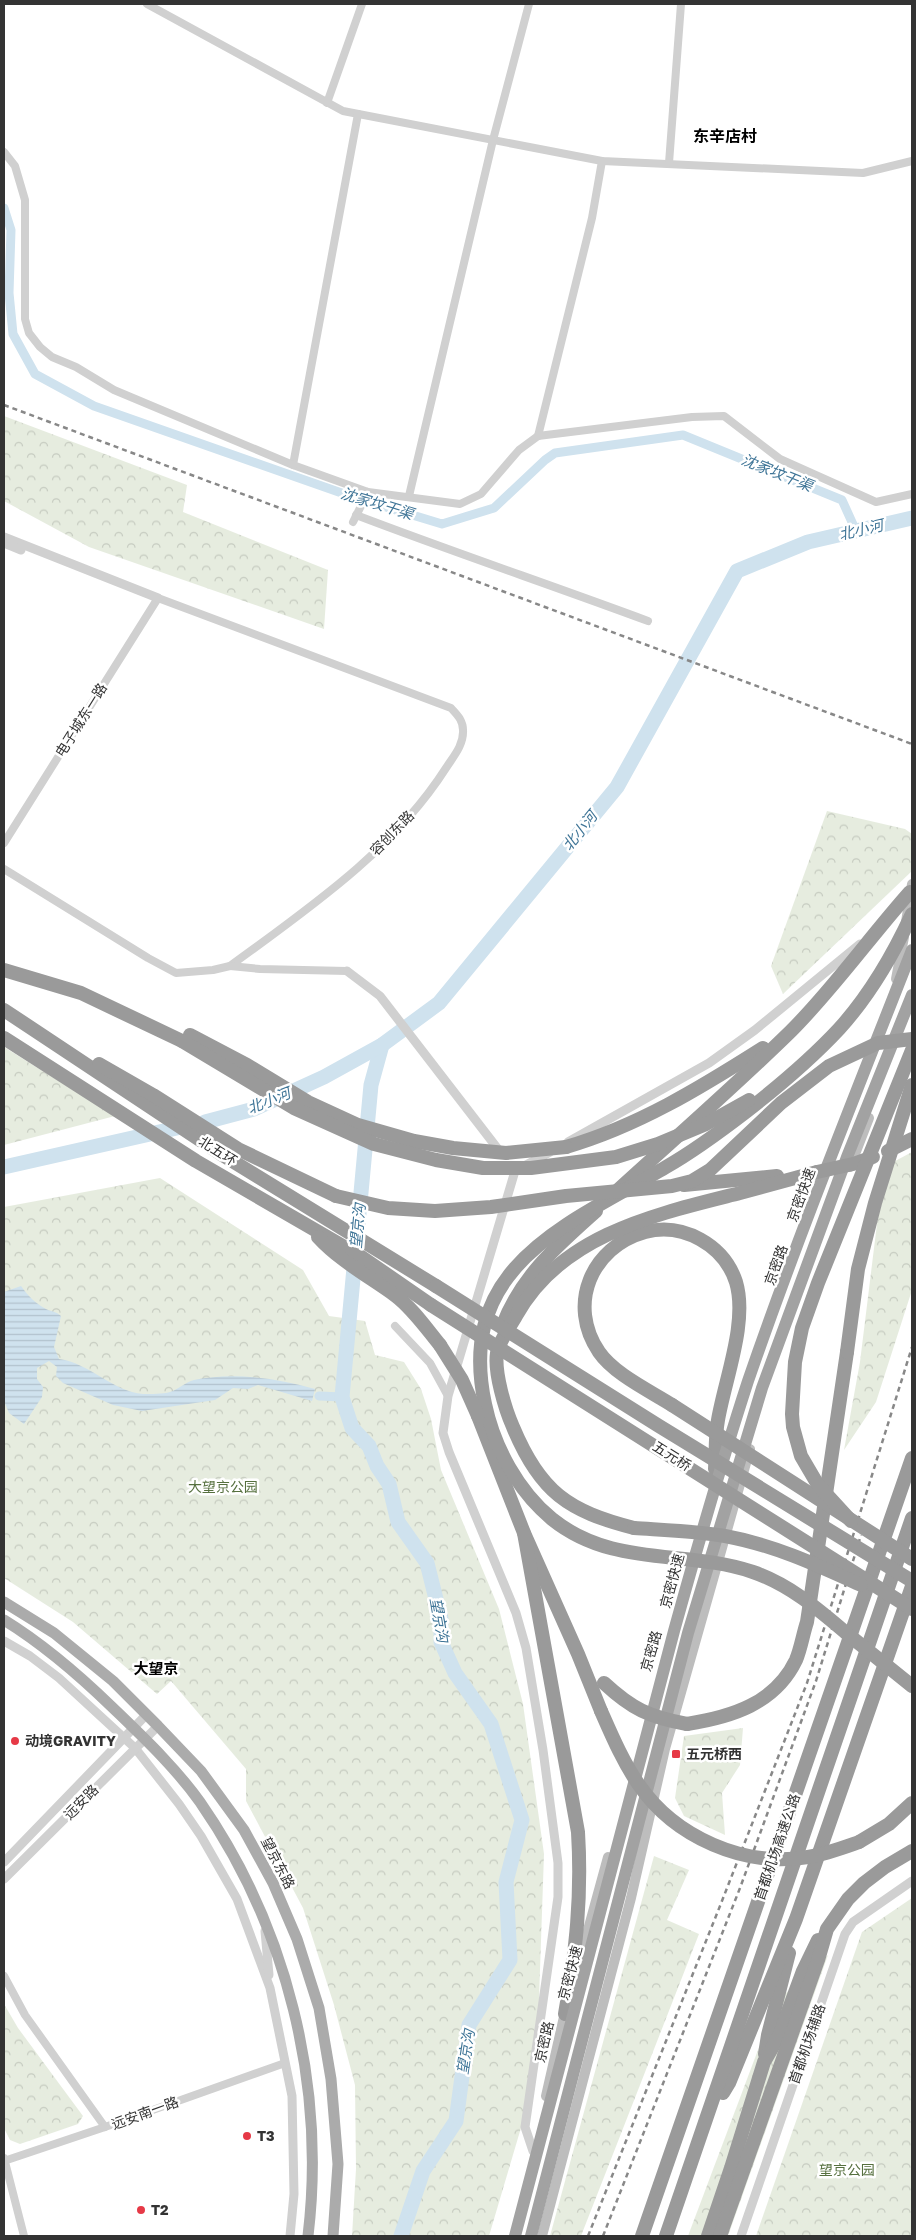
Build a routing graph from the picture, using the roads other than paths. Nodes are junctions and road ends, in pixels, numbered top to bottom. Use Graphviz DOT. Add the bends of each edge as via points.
graph roads {
  1 [pos="147,4"];
  2 [pos="362,4"];
  3 [pos="529,4"];
  4 [pos="681,4"];
  5 [pos="327,103"];
  6 [pos="358,114"];
  7 [pos="493,140"];
  8 [pos="4,152"];
  9 [pos="602,161"];
  10 [pos="912,162"];
  11 [pos="669,163"];
  12 [pos="538,436"];
  13 [pos="293,465"];
  14 [pos="368,492"];
  15 [pos="912,494"];
  16 [pos="409,496"];
  17 [pos="4,537"];
  18 [pos="4,543"];
  19 [pos="158,598"];
  20 [pos="648,621"];
  21 [pos="4,843"];
  22 [pos="4,870"];
  23 [pos="911,888"];
  24 [pos="912,914"];
  25 [pos="874,932"];
  26 [pos="912,950"];
  27 [pos="230,966"];
  28 [pos="4,970"];
  29 [pos="347,970"];
  30 [pos="912,995"];
  31 [pos="4,1010"];
  32 [pos="912,1010"];
  33 [pos="791,1030"];
  34 [pos="4,1038"];
  35 [pos="186,1038"];
  36 [pos="912,1039"];
  37 [pos="912,1050"];
  38 [pos="796,1069"];
  39 [pos="912,1085"];
  40 [pos="912,1139"];
  41 [pos="514,1171"];
  42 [pos="817,1172"];
  43 [pos="672,1186"];
  44 [pos="358,1262"];
  45 [pos="436,1286"];
  46 [pos="395,1326"];
  47 [pos="497,1353"];
  48 [pos="448,1396"];
  49 [pos="912,1458"];
  50 [pos="715,1469"];
  51 [pos="912,1518"];
  52 [pos="851,1521"];
  53 [pos="524,1533"];
  54 [pos="912,1559"];
  55 [pos="912,1581"];
  56 [pos="912,1586"];
  57 [pos="4,1602"];
  58 [pos="912,1609"];
  59 [pos="4,1620"];
  60 [pos="4,1640"];
  61 [pos="578,1654"];
  62 [pos="912,1686"];
  63 [pos="147,1714"];
  64 [pos="158,1726"];
  65 [pos="134,1728"];
  66 [pos="125,1738"];
  67 [pos="145,1738"];
  68 [pos="135,1748"];
  69 [pos="912,1803"];
  70 [pos="912,1851"];
  71 [pos="4,1862"];
  72 [pos="4,1879"];
  73 [pos="912,1881"];
  74 [pos="264,1921"];
  75 [pos="827,1929"];
  76 [pos="792,1930"];
  77 [pos="4,1976"];
  78 [pos="270,1988"];
  79 [pos="565,2014"];
  80 [pos="285,2062"];
  81 [pos="764,2062"];
  82 [pos="709,2115"];
  83 [pos="106,2127"];
  84 [pos="533,2150"];
  85 [pos="4,2160"];
  86 [pos="24,2236"];
  87 [pos="290,2236"];
  88 [pos="308,2236"];
  89 [pos="333,2236"];
  90 [pos="511,2236"];
  91 [pos="516,2236"];
  92 [pos="531,2236"];
  93 [pos="542,2236"];
  94 [pos="642,2236"];
  95 [pos="666,2236"];
  96 [pos="708,2236"];
  97 [pos="720,2236"];
  98 [pos="741,2236"];
  1 -- 5 [label="street"];
  2 -- 5 [label="street"];
  3 -- 7 [label="street"];
  4 -- 11 [label="street"];
  5 -- 6 [label="street"];
  6 -- 7 [label="street"];
  6 -- 13 [label="street"];
  7 -- 9 [label="street"];
  7 -- 16 [label="street"];
  8 -- 13 [label="street" via="15,166 26,200 24,319 29,333 40,347 52,357 114,390"];
  9 -- 11 [label="street"];
  9 -- 12 [label="street" via="592,218"];
  10 -- 11 [label="street" via="863,173"];
  12 -- 15 [label="street" via="724,416 780,459 876,502"];
  12 -- 16 [label="street" via="520,450 481,494 460,504"];
  13 -- 14 [label="street"];
  14 -- 16 [label="street"];
  14 -- 20 [label="street" via="354,518"];
  17 -- 19 [label="street"];
  18 -- 19 [label="street" via="135,593"];
  19 -- 21 [label="street, 电子城东一路"];
  19 -- 27 [label="street, 容创东路" via="451,708 460,718 463,731 460,746 434,787 391,837 336,887"];
  22 -- 27 [label="street, 容创东路" via="176,973"];
  23 -- 25 [label="highway"];
  23 -- 50 [label="main road, 京密路" via="896,983"];
  24 -- 38 [label="highway, bridge" via="876,981 857,1007 838,1030"];
  25 -- 33 [label="highway" via="841,976"];
  25 -- 41 [label="street" via="811,986 709,1063"];
  26 -- 91 [label="highway, 京密快速, bridge" via="833,1151 748,1382 725,1456 674,1631"];
  27 -- 29 [label="street"];
  28 -- 35 [label="highway" via="82,994"];
  29 -- 41 [label="street" via="380,996"];
  30 -- 92 [label="highway, bridge" via="847,1157 762,1388 688,1633"];
  31 -- 43 [label="highway, bridge" via="153,1095 238,1149 336,1196 388,1208 435,1211"];
  31 -- 45 [label="highway, 北五环" via="221,1154"];
  32 -- 93 [label="main road" via="813,1261 768,1386 665,1749 631,1898"];
  33 -- 35 [label="highway, bridge" via="703,1086 638,1121 566,1147 506,1153 414,1141 358,1124 308,1102 247,1065"];
  33 -- 47 [label="highway" via="529,1276 509,1308 500,1330"];
  34 -- 44 [label="highway, 北五环" via="196,1161 311,1228"];
  35 -- 38 [label="highway, bridge" via="294,1108 374,1144 483,1168 580,1163 616,1157 658,1144 741,1105"];
  36 -- 43 [label="highway, bridge" via="878,1043 829,1066 781,1103 710,1170 692,1181"];
  37 -- 52 [label="highway, bridge" via="818,1283 802,1328 796,1362 792,1414 801,1456 818,1485"];
  38 -- 62 [label="highway, bridge" via="699,1146 554,1232 514,1266 492,1304 485,1325 480,1382 492,1429 512,1472 534,1503 554,1521 574,1534 615,1551 728,1565 774,1580 818,1609"];
  39 -- 61 [label="highway, bridge" via="858,1269 807,1622 796,1660 777,1687 752,1707 719,1719 687,1724 662,1719 624,1702"];
  40 -- 42 [label="highway, bridge" via="853,1164"];
  41 -- 48 [label="street"];
  42 -- 43 [label="highway, bridge"];
  42 -- 47 [label="highway" via="676,1208 635,1221 593,1241 540,1283 524,1301"];
  44 -- 53 [label="highway, bridge" via="416,1315 462,1380"];
  44 -- 58 [label="highway, 五元桥, bridge"];
  45 -- 55 [label="highway, 五元桥, bridge"];
  46 -- 48 [label="street" via="430,1363"];
  47 -- 58 [label="highway, bridge" via="500,1386 512,1426 537,1471 562,1500 604,1520 634,1528 725,1536 769,1547 808,1560"];
  48 -- 84 [label="street" via="443,1433 516,1614 526,1648 558,1863 558,1897 525,2127"];
  49 -- 94 [label="highway, 首都机场高速公路"];
  50 -- 52 [label="highway, bridge" via="718,1422 738,1328 740,1300 736,1281 726,1262 711,1245 690,1234 669,1230 645,1232 620,1244 602,1259 590,1278 584,1300 584,1318 600,1352 615,1368 672,1405"];
  50 -- 79 [label="main road, 京密路" via="708,1504"];
  51 -- 82 [label="highway, 首都机场高速公路"];
  52 -- 54 [label="highway, bridge"];
  53 -- 61 [label="highway"];
  53 -- 79 [label="highway" via="578,1832 581,1876 578,1929"];
  56 -- 76 [label="highway"];
  57 -- 63 [label="main road, 望京东路" via="54,1633 113,1681"];
  59 -- 65 [label="main road" via="28,1635 92,1688"];
  60 -- 66 [label="street" via="59,1678"];
  61 -- 69 [label="highway, bridge" via="622,1757 640,1786 686,1832 715,1846 747,1855 807,1858 859,1842 889,1824"];
  63 -- 64 [label="main road, 望京东路"];
  63 -- 65 [label="street, 远安路"];
  64 -- 67 [label="street, 远安路"];
  64 -- 89 [label="main road, 望京东路" via="201,1771 244,1830 273,1883 297,1939 319,2008 332,2079 338,2164"];
  65 -- 66 [label="street, 远安路"];
  65 -- 67 [label="main road"];
  66 -- 68 [label="street"];
  66 -- 71 [label="street, 远安路"];
  67 -- 68 [label="street, 远安路"];
  67 -- 74 [label="main road" via="199,1801 240,1870"];
  68 -- 72 [label="street, 远安路"];
  68 -- 78 [label="street" via="179,1804 221,1868 237,1899"];
  70 -- 75 [label="highway" via="864,1883"];
  73 -- 98 [label="street, 首都机场辅路" via="853,1922 845,1934"];
  74 -- 78 [label="street"];
  74 -- 88 [label="main road" via="289,1993 309,2085 314,2154"];
  75 -- 81 [label="highway" via="815,1944 779,2036"];
  75 -- 97 [label="highway"];
  76 -- 81 [label="highway" via="788,1963"];
  76 -- 82 [label="highway" via="730,2084"];
  77 -- 83 [label="street" via="25,2015"];
  78 -- 80 [label="street"];
  79 -- 84 [label="main road, 京密路"];
  80 -- 83 [label="street, 远安南一路"];
  80 -- 87 [label="street" via="292,2096 294,2149"];
  81 -- 96 [label="highway"];
  82 -- 95 [label="highway, 首都机场高速公路"];
  83 -- 85 [label="street, 远安南一路"];
  84 -- 90 [label="main road, 京密路"];
  85 -- 86 [label="street"];
}
